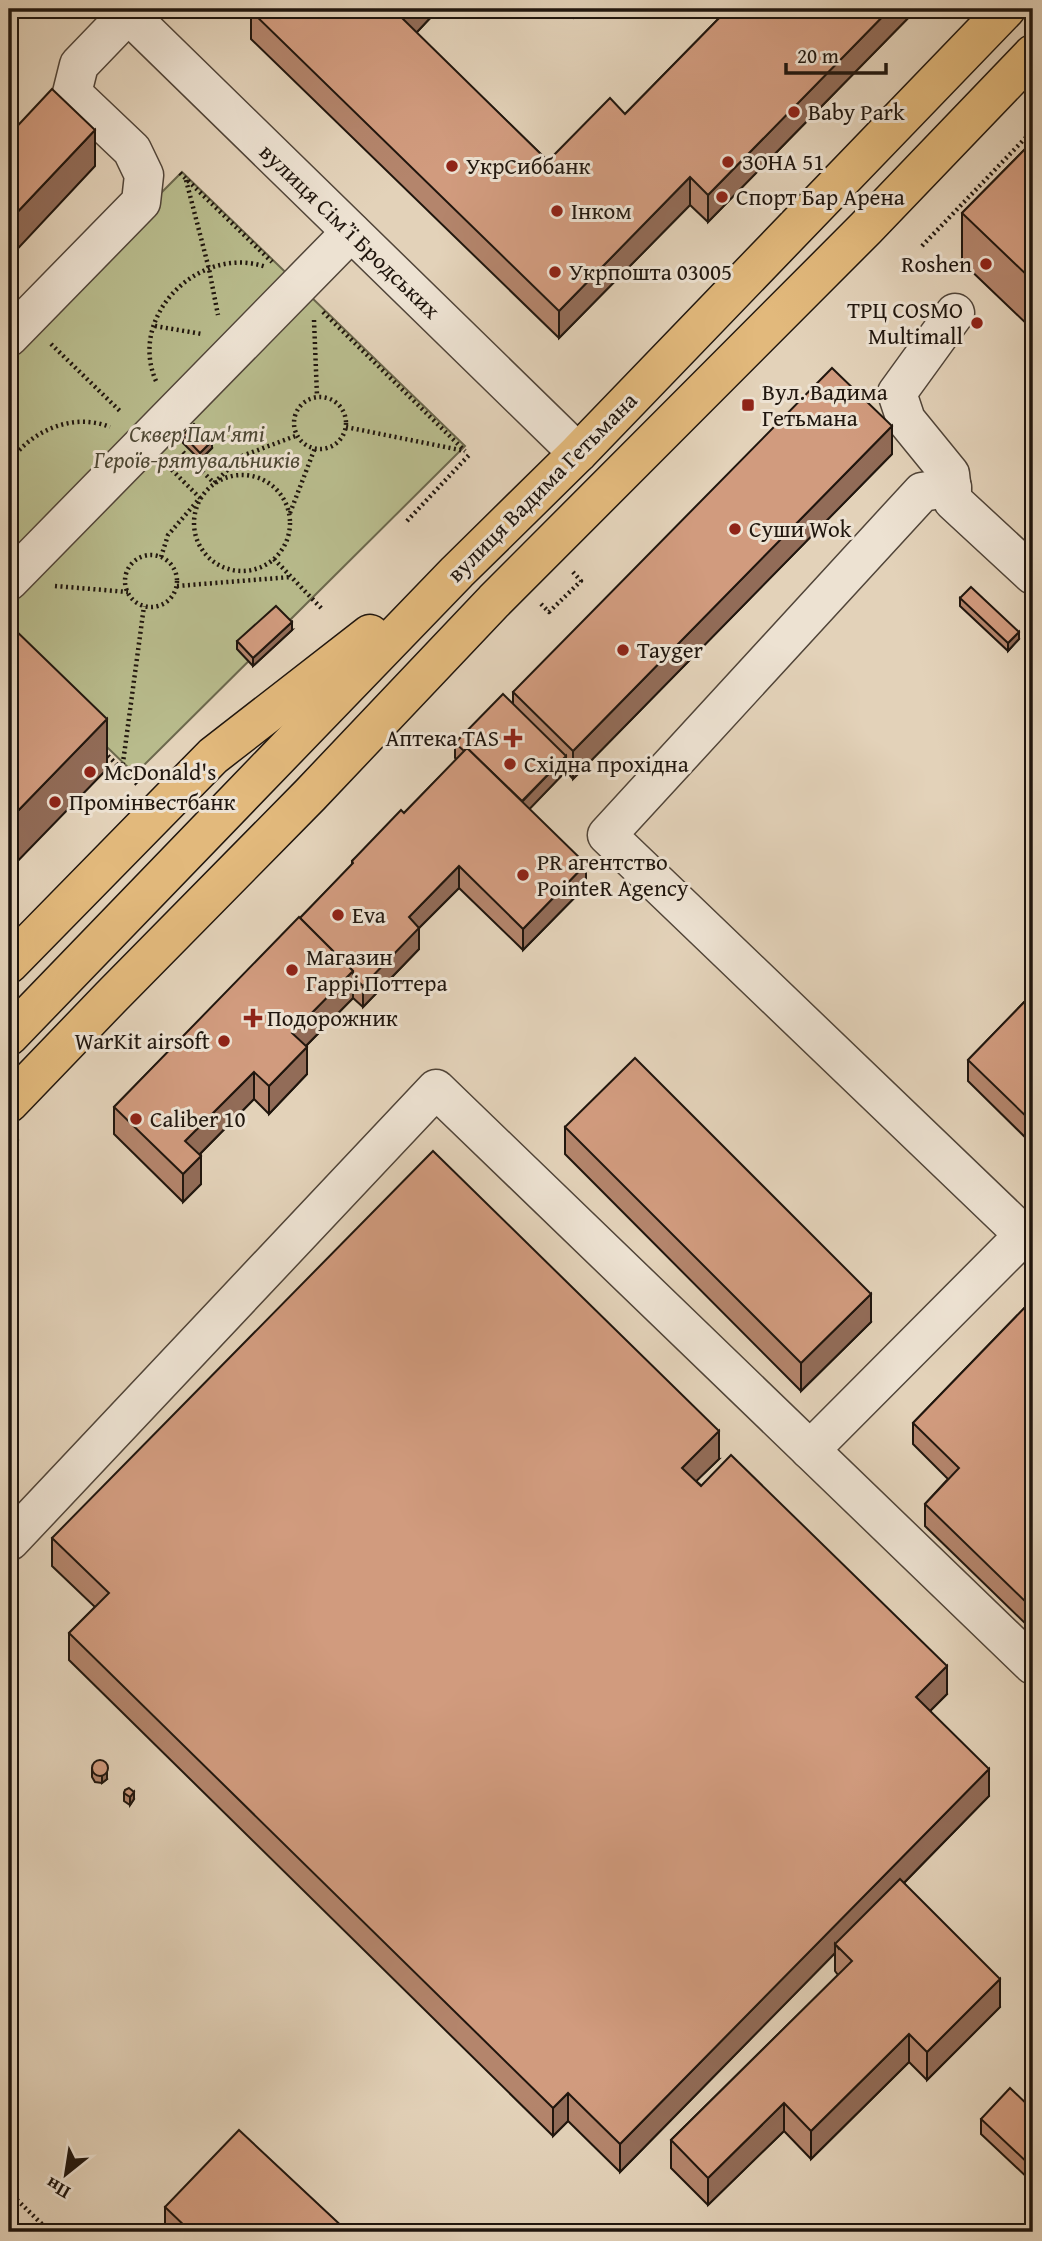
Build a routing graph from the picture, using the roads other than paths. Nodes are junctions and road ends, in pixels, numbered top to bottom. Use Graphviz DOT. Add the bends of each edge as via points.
graph roads {
  1 [pos="1006,9"];
  2 [pos="126,12"];
  3 [pos="1033,54"];
  4 [pos="351,232"];
  5 [pos="955,313"];
  6 [pos="17,328"];
  7 [pos="578,453"];
  8 [pos="952,487"];
  9 [pos="457,572"];
  10 [pos="15,575"];
  11 [pos="1033,575"];
  12 [pos="13,952"];
  13 [pos="9,1036"];
  14 [pos="9,1103"];
  15 [pos="810,1450"];
  16 [pos="10,1541"];
  17 [pos="1033,1665"];
  1 -- 7 [label="main road, вулиця Вадима Гетьмана"];
  2 -- 4 [label="street, вулиця Сімʼї Бродських"];
  2 -- 6 [label="street" via="79,65 72,93 132,150 144,175 141,202"];
  3 -- 14 [label="main road, вулиця Вадима Гетьмана" via="494,601"];
  4 -- 7 [label="street, вулиця Сімʼї Бродських"];
  4 -- 10 [label="street"];
  5 -- 8 [label="street" via="897,393 906,420 950,474"];
  7 -- 9 [label="main road, вулиця Вадима Гетьмана"];
  8 -- 11 [label="street" via="953,500"];
  8 -- 15 [label="street" via="922,492 607,835 1024,1235"];
  9 -- 12 [label="main road" via="213,756"];
  9 -- 13 [label="main road, вулиця Вадима Гетьмана"];
  15 -- 16 [label="street" via="436,1089"];
  15 -- 17 [label="street"];
}
